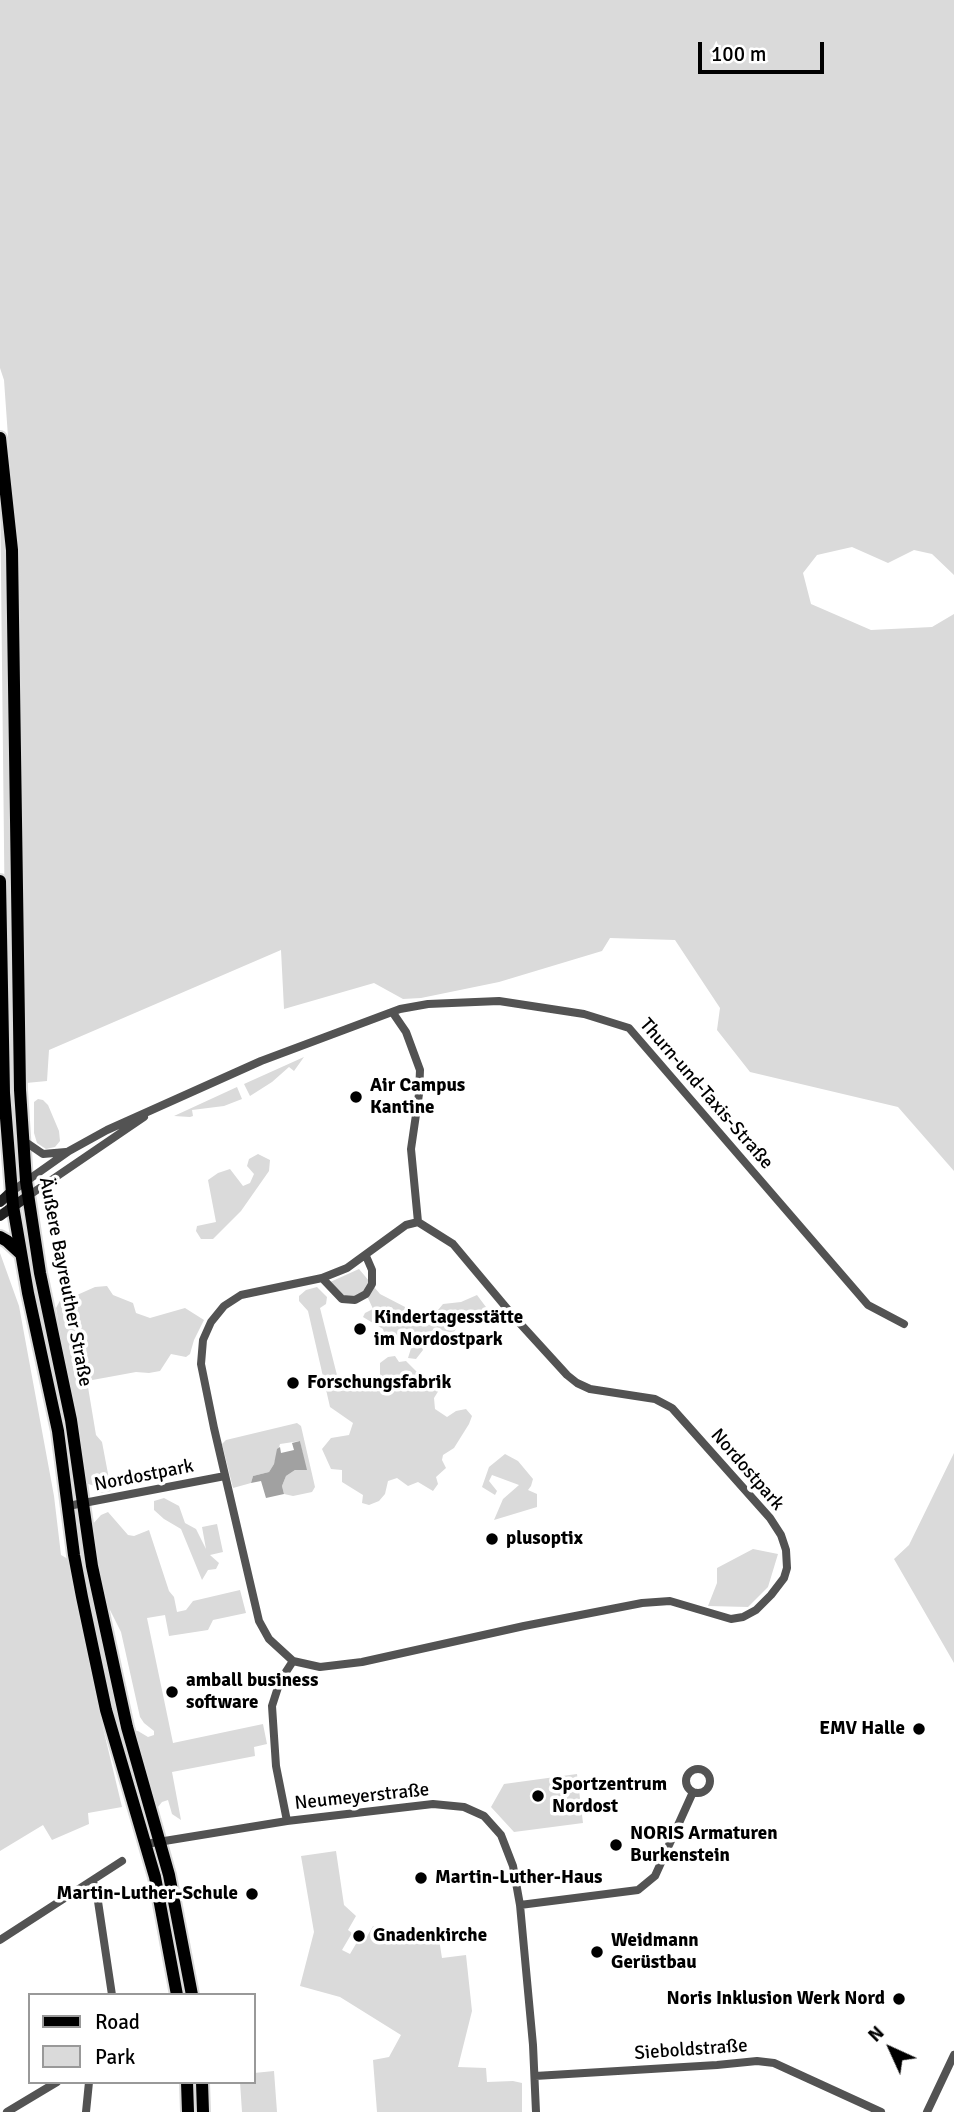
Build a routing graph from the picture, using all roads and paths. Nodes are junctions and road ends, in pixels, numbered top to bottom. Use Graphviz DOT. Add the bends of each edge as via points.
graph roads {
  1 [pos="0,438"];
  2 [pos="0,881"];
  3 [pos="393,1013"];
  4 [pos="153,1110"];
  5 [pos="22,1138"];
  6 [pos="69,1151"];
  7 [pos="26,1181"];
  8 [pos="28,1196"];
  9 [pos="8,1200"];
  10 [pos="0,1216"];
  11 [pos="418,1222"];
  12 [pos="0,1237"];
  13 [pos="20,1253"];
  14 [pos="366,1256"];
  15 [pos="322,1278"];
  16 [pos="904,1324"];
  17 [pos="225,1476"];
  18 [pos="83,1503"];
  19 [pos="68,1506"];
  20 [pos="292,1661"];
  21 [pos="693,1792"];
  22 [pos="287,1821"];
  23 [pos="161,1840"];
  24 [pos="146,1844"];
  25 [pos="122,1861"];
  26 [pos="92,1881"];
  27 [pos="520,1905"];
  28 [pos="0,1940"];
  29 [pos="112,1993"];
  30 [pos="177,1993"];
  31 [pos="192,1993"];
  32 [pos="954,2055"];
  33 [pos="535,2076"];
  34 [pos="54,2084"];
  35 [pos="89,2084"];
  36 [pos="187,2084"];
  37 [pos="202,2084"];
  38 [pos="7,2112"];
  39 [pos="86,2112"];
  40 [pos="188,2112"];
  41 [pos="203,2112"];
  42 [pos="536,2112"];
  43 [pos="881,2112"];
  44 [pos="927,2112"];
  1 -- 5 [label="main road, Äußere Bayreuther Straße" via="12,550"];
  2 -- 9 [label="main road, Äußere Bayreuther Straße"];
  3 -- 4 [label="street, Thurn-und-Taxis-Straße" via="261,1061"];
  3 -- 11 [label="street" via="406,1032 420,1070 411,1149"];
  3 -- 16 [label="street, Thurn-und-Taxis-Straße" via="428,1004 499,1002 584,1014 629,1028 868,1306"];
  4 -- 6 [label="street, Thurn-und-Taxis-Straße"];
  4 -- 8 [label="street, Thurn-und-Taxis-Straße"];
  5 -- 6 [label="street" via="43,1154"];
  5 -- 7 [label="main road, Äußere Bayreuther Straße"];
  6 -- 7 [label="street, Thurn-und-Taxis-Straße"];
  7 -- 8 [label="main road, Äußere Bayreuther Straße"];
  7 -- 9 [label="street, Thurn-und-Taxis-Straße"];
  8 -- 9 [label="main road"];
  8 -- 18 [label="main road, Äußere Bayreuther Straße"];
  9 -- 10 [label="main road"];
  9 -- 13 [label="main road, Äußere Bayreuther Straße"];
  11 -- 14 [label="street, Nordostpark" via="406,1225"];
  11 -- 20 [label="street, Nordostpark" via="453,1244 577,1383 655,1399 672,1408 770,1518 781,1535 787,1568 771,1595 743,1617 731,1619 670,1601 642,1603 362,1662 320,1668"];
  12 -- 13 [label="main road"];
  13 -- 19 [label="main road, Äußere Bayreuther Straße" via="58,1431"];
  14 -- 15 [label="street, Nordostpark"];
  14 -- 15 [label="street" via="372,1284 355,1300 342,1299"];
  15 -- 17 [label="street, Nordostpark" via="241,1295 224,1306 202,1340 201,1356"];
  17 -- 18 [label="street, Nordostpark"];
  17 -- 20 [label="street, Nordostpark" via="259,1621 269,1639"];
  18 -- 19 [label="street, Nordostpark"];
  18 -- 23 [label="main road, Äußere Bayreuther Straße" via="116,1680"];
  19 -- 24 [label="main road, Äußere Bayreuther Straße" via="106,1710"];
  20 -- 22 [label="street" via="272,1706 276,1766"];
  21 -- 27 [label="street" via="655,1876 638,1890"];
  22 -- 23 [label="street, Neumeyerstraße"];
  22 -- 27 [label="street, Neumeyerstraße" via="433,1804 464,1807 484,1816 501,1835"];
  23 -- 24 [label="street, Neumeyerstraße"];
  23 -- 31 [label="main road, Äußere Bayreuther Straße"];
  24 -- 30 [label="main road, Äußere Bayreuther Straße"];
  25 -- 26 [label="street"];
  26 -- 28 [label="street"];
  26 -- 29 [label="street"];
  27 -- 33 [label="street, Neumeyerstraße"];
  32 -- 44 [label="street"];
  33 -- 42 [label="street, Neumeyerstraße"];
  33 -- 43 [label="street, Sieboldstraße" via="757,2061 774,2063"];
  34 -- 38 [label="street"];
  35 -- 39 [label="street"];
  36 -- 40 [label="main road"];
  37 -- 41 [label="main road"];
}
